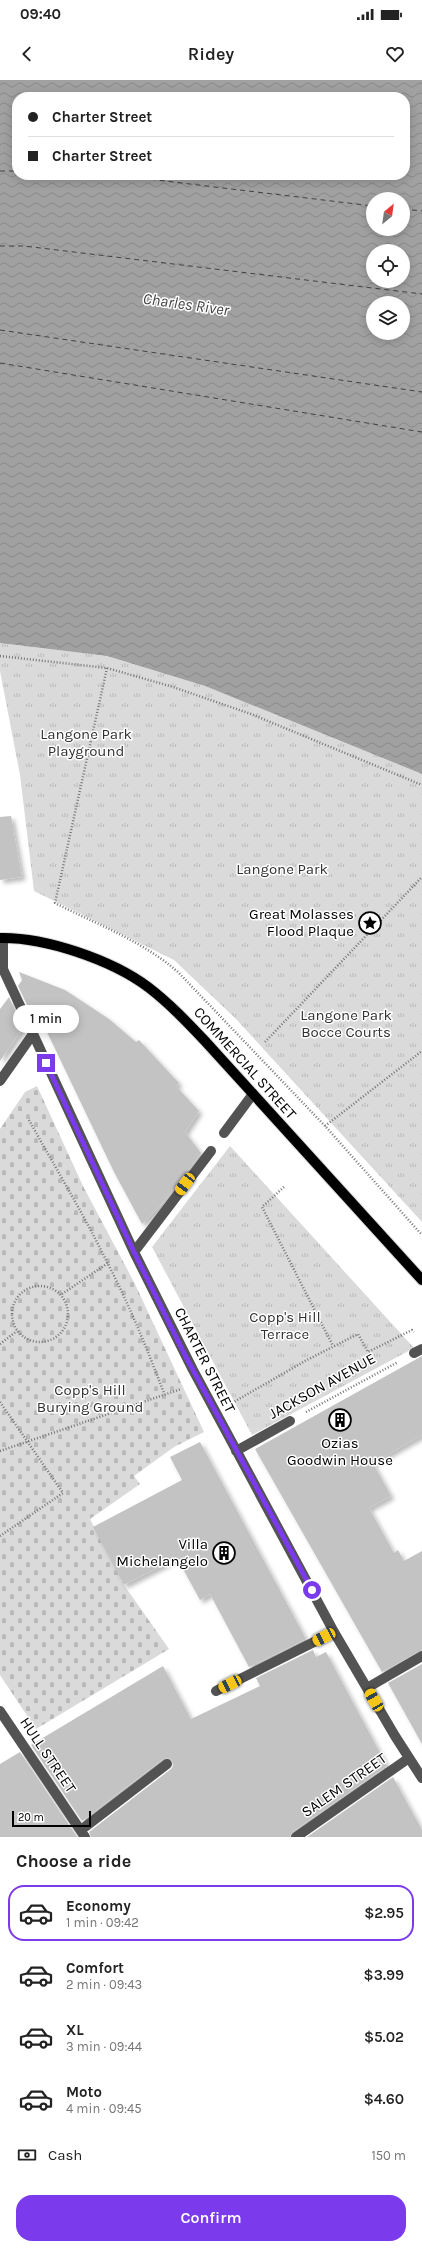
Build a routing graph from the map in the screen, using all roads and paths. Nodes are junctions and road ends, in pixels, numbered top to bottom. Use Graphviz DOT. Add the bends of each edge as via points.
graph roads {
  1 [pos="0,656"];
  2 [pos="107,668"];
  3 [pos="422,785"];
  4 [pos="422,877"];
  5 [pos="2,938"];
  6 [pos="33,1034"];
  7 [pos="264,1042"];
  8 [pos="422,1050"];
  9 [pos="0,1081"];
  10 [pos="253,1094"];
  11 [pos="29,1120"];
  12 [pos="325,1126"];
  13 [pos="224,1133"];
  14 [pos="211,1151"];
  15 [pos="284,1187"];
  16 [pos="422,1235"];
  17 [pos="134,1252"];
  18 [pos="108,1263"];
  19 [pos="422,1280"];
  20 [pos="62,1294"];
  21 [pos="412,1330"];
  22 [pos="17,1331"];
  23 [pos="0,1344"];
  24 [pos="333,1346"];
  25 [pos="418,1351"];
  26 [pos="183,1388"];
  27 [pos="164,1393"];
  28 [pos="0,1402"];
  29 [pos="228,1406"];
  30 [pos="290,1421"];
  31 [pos="28,1441"];
  32 [pos="0,1451"];
  33 [pos="236,1451"];
  34 [pos="0,1536"];
  35 [pos="334,1632"];
  36 [pos="422,1656"];
  37 [pos="367,1688"];
  38 [pos="216,1691"];
  39 [pos="0,1711"];
  40 [pos="409,1758"];
  41 [pos="167,1764"];
  42 [pos="422,1778"];
  43 [pos="83,1834"];
  44 [pos="296,1837"];
  1 -- 2 [label="path"];
  2 -- 3 [label="path" via="251,714"];
  2 -- 12 [label="path, COMMERCIAL STREET" via="55,903 126,936 169,964 210,1003"];
  4 -- 7 [label="path"];
  5 -- 6 [label="street, CHARTER STREET" via="3,969"];
  5 -- 10 [label="main road, COMMERCIAL STREET" via="46,942 96,959 147,986 176,1010"];
  6 -- 9 [label="street"];
  6 -- 17 [label="street, CHARTER STREET"];
  8 -- 12 [label="path"];
  10 -- 13 [label="street"];
  10 -- 19 [label="main road, COMMERCIAL STREET"];
  11 -- 18 [label="path"];
  12 -- 16 [label="path, COMMERCIAL STREET"];
  14 -- 17 [label="street"];
  15 -- 24 [label="path" via="262,1207"];
  17 -- 33 [label="street, CHARTER STREET"];
  18 -- 20 [label="path"];
  18 -- 27 [label="path" via="140,1332"];
  20 -- 22 [label="path" via="38,1285 22,1292 13,1304 12,1310 13,1324"];
  20 -- 22 [label="path" via="69,1311 62,1333 53,1340 35,1342 24,1338"];
  21 -- 24 [label="path" via="368,1352 358,1334"];
  22 -- 23 [label="path"];
  24 -- 29 [label="path"];
  25 -- 30 [label="path, JACKSON AVENUE"];
  26 -- 27 [label="path"];
  27 -- 31 [label="path"];
  28 -- 31 [label="path"];
  30 -- 33 [label="street, JACKSON AVENUE"];
  31 -- 32 [label="path"];
  31 -- 34 [label="path" via="63,1493"];
  33 -- 35 [label="street, CHARTER STREET"];
  35 -- 37 [label="street, CHARTER STREET"];
  35 -- 38 [label="street"];
  36 -- 37 [label="street"];
  37 -- 40 [label="street, CHARTER STREET"];
  39 -- 43 [label="street, HULL STREET"];
  40 -- 42 [label="street, CHARTER STREET"];
  40 -- 44 [label="street, SALEM STREET"];
  41 -- 43 [label="street"];
}
